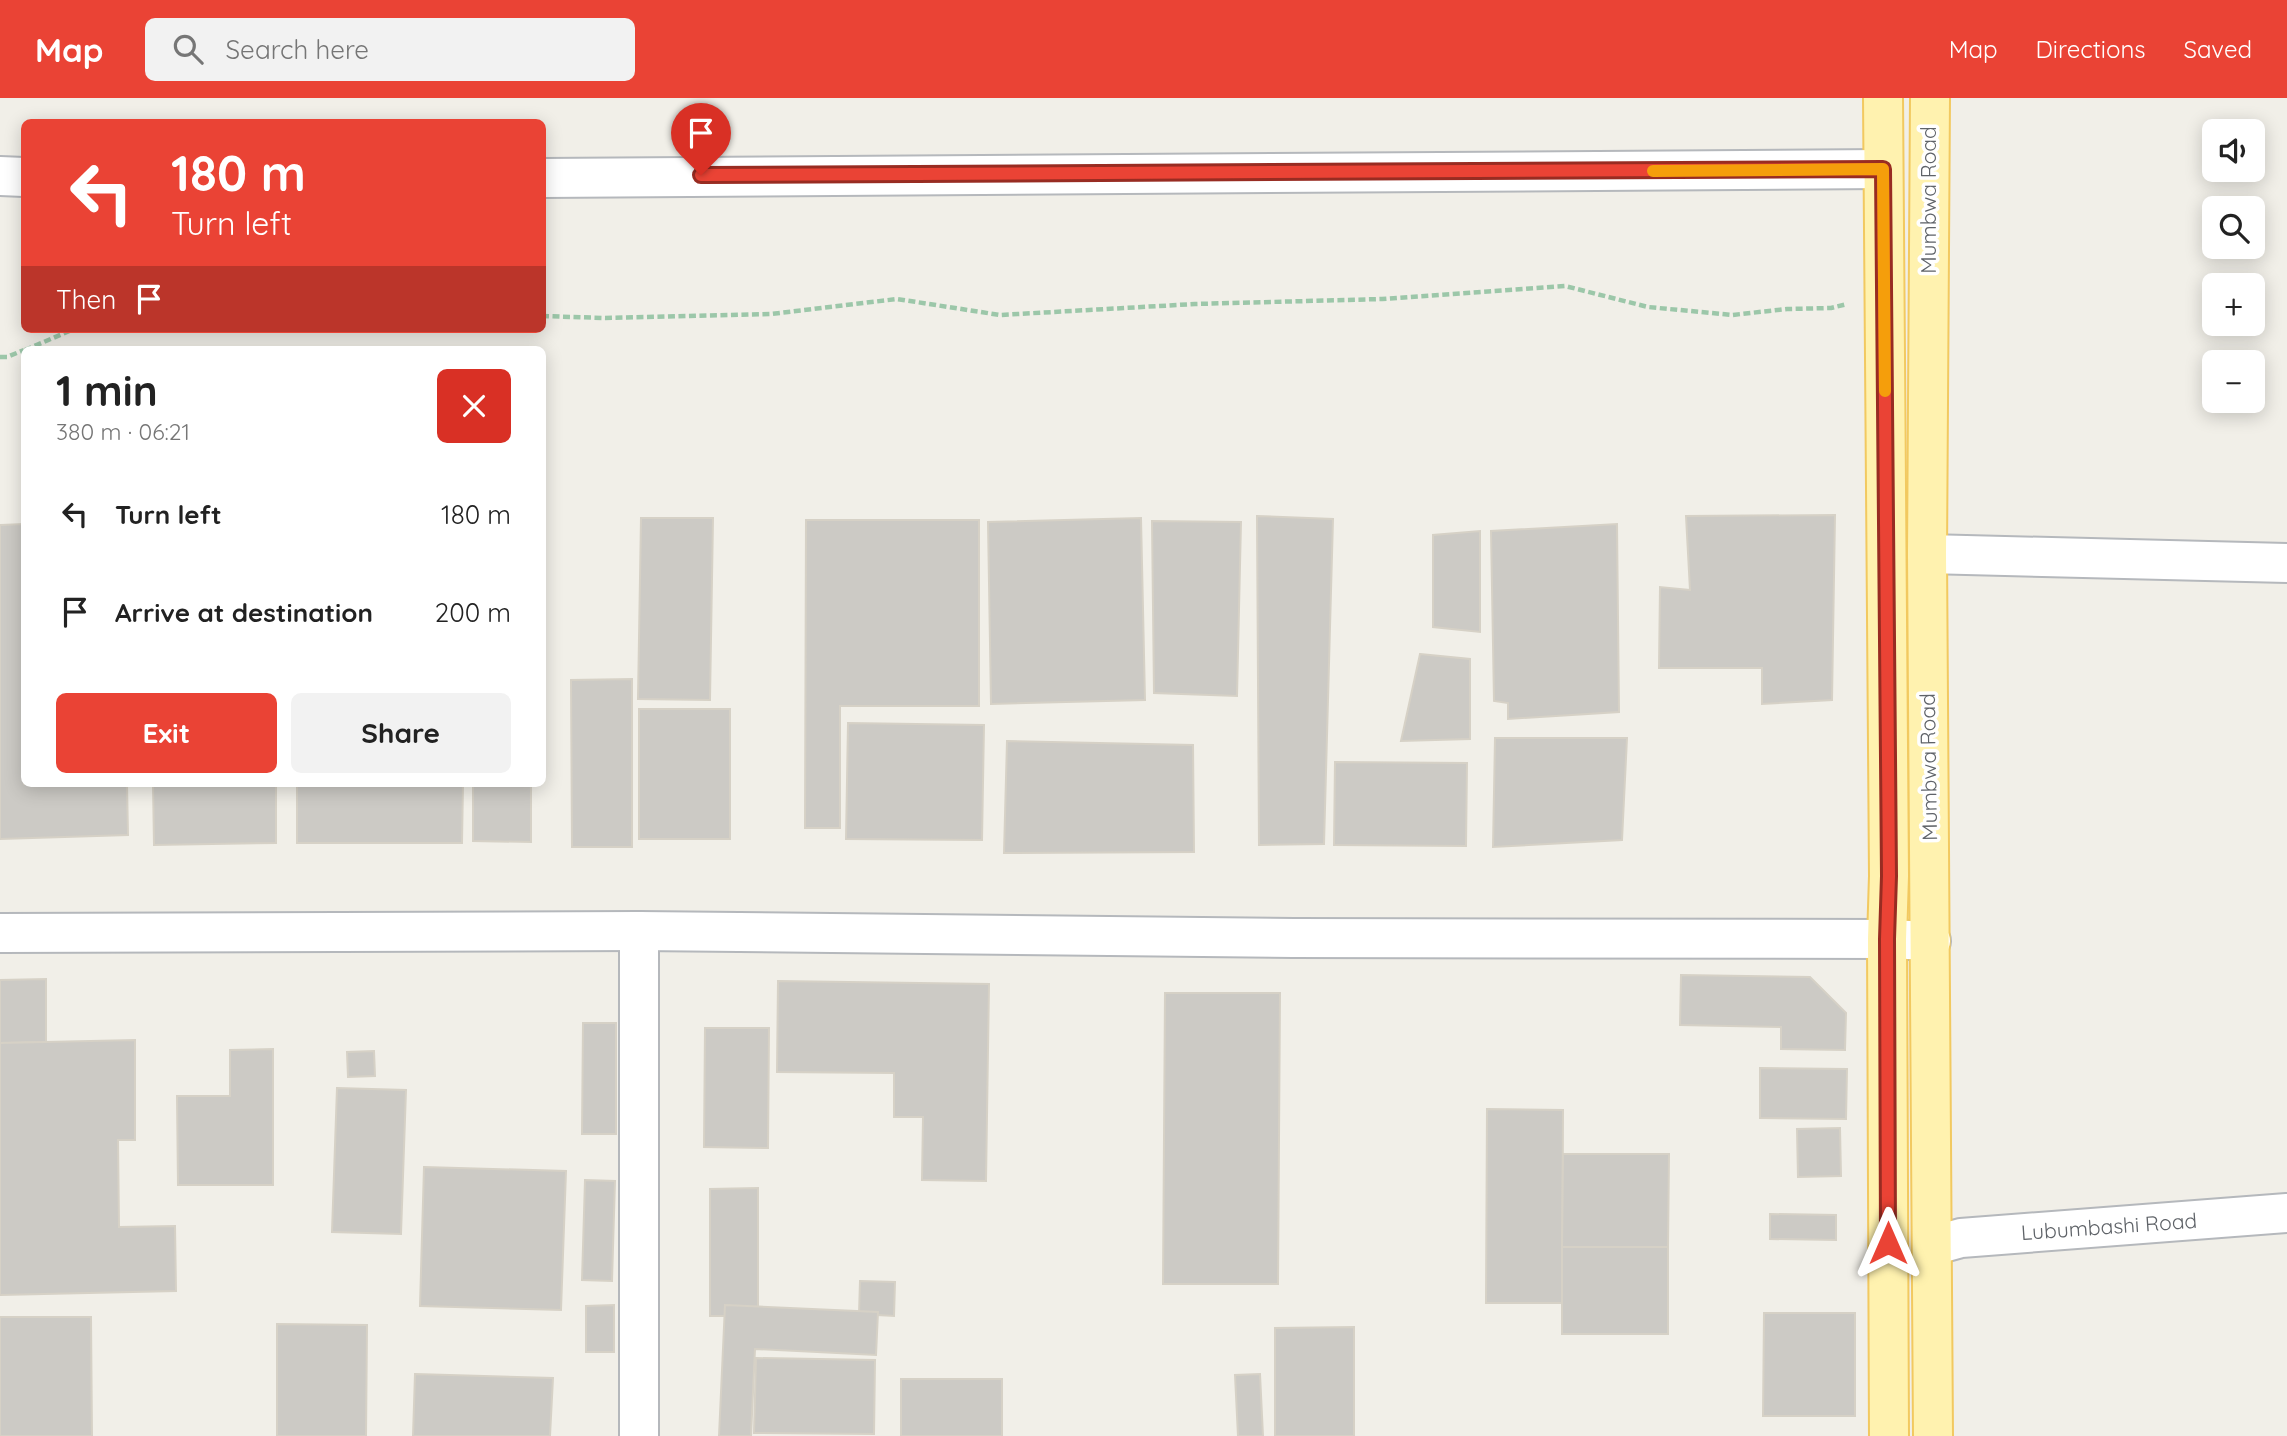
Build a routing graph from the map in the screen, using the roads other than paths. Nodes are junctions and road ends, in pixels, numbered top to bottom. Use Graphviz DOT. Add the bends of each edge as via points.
graph roads {
  1 [pos="1883,98"];
  2 [pos="1930,98"];
  3 [pos="1883,169"];
  4 [pos="0,176"];
  5 [pos="21,177"];
  6 [pos="546,178"];
  7 [pos="1927,554"];
  8 [pos="2287,564"];
  9 [pos="639,931"];
  10 [pos="0,933"];
  11 [pos="1887,939"];
  12 [pos="1931,942"];
  13 [pos="2287,1213"];
  14 [pos="1932,1246"];
  15 [pos="639,1436"];
  16 [pos="1889,1436"];
  17 [pos="1933,1436"];
  1 -- 3 [label="main road, Mumbwa Road"];
  2 -- 7 [label="main road, Mumbwa Road"];
  3 -- 6 [label="street"];
  3 -- 11 [label="main road, Mumbwa Road"];
  4 -- 5 [label="street"];
  7 -- 8 [label="street"];
  7 -- 12 [label="main road, Mumbwa Road"];
  9 -- 10 [label="street"];
  9 -- 11 [label="street"];
  9 -- 15 [label="street"];
  11 -- 12 [label="street"];
  11 -- 16 [label="main road, Mumbwa Road"];
  12 -- 14 [label="main road, Mumbwa Road"];
  13 -- 14 [label="street, Lubumbashi Road" via="1961,1238"];
  14 -- 17 [label="main road, Mumbwa Road"];
}
